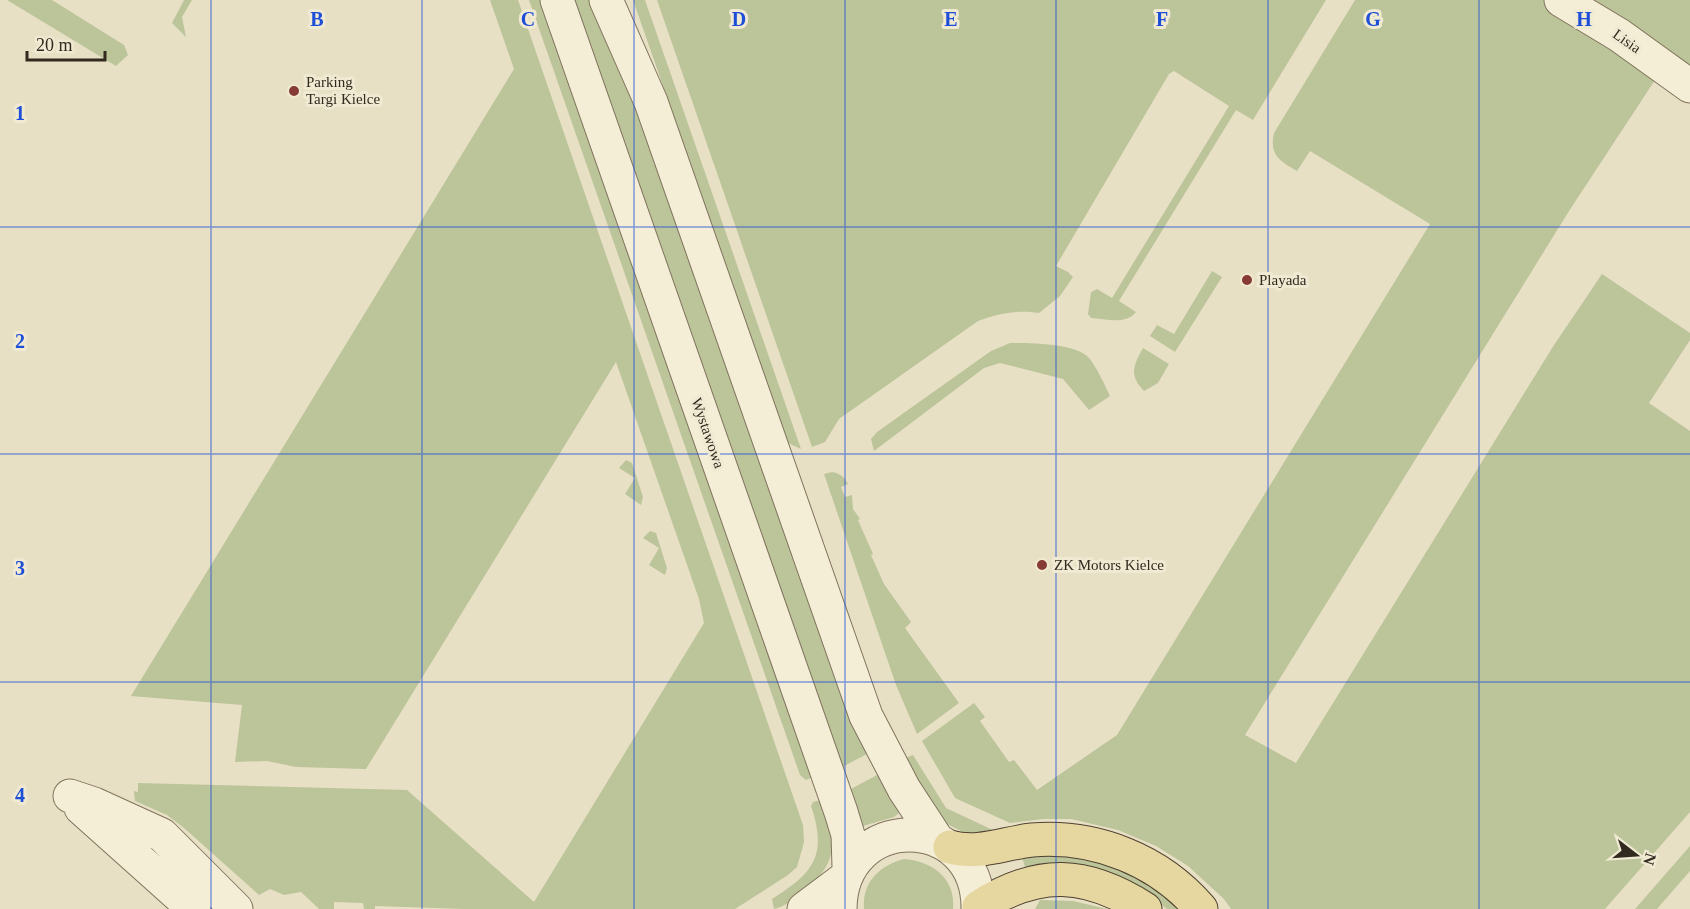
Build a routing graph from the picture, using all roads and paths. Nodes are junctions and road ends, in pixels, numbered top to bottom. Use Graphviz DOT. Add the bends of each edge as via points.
graph roads {
  1 [pos="558,0"];
  2 [pos="606,0"];
  3 [pos="1561,0"];
  4 [pos="1690,86"];
  5 [pos="944,844"];
  6 [pos="844,885"];
  7 [pos="978,908"];
  8 [pos="194,909"];
  9 [pos="236,909"];
  10 [pos="804,909"];
  11 [pos="1145,909"];
  12 [pos="1201,909"];
  1 -- 6 [label="street, Wystawowa" via="841,812 848,835"];
  2 -- 5 [label="street" via="651,102 866,716 904,789"];
  3 -- 4 [label="street, Lisia" via="1619,35"];
  5 -- 6 [label="street" via="910,834 889,837 870,846"];
  5 -- 7 [label="street" via="960,856 972,874"];
  5 -- 12 [label="main road" via="988,849 1052,839 1105,847 1162,873"];
  6 -- 10 [label="street"];
  7 -- 11 [label="main road" via="1000,893 1023,885 1042,879 1065,879 1101,885"];
  8 -- 9 [label="street" via="70,796 162,835"];
}
